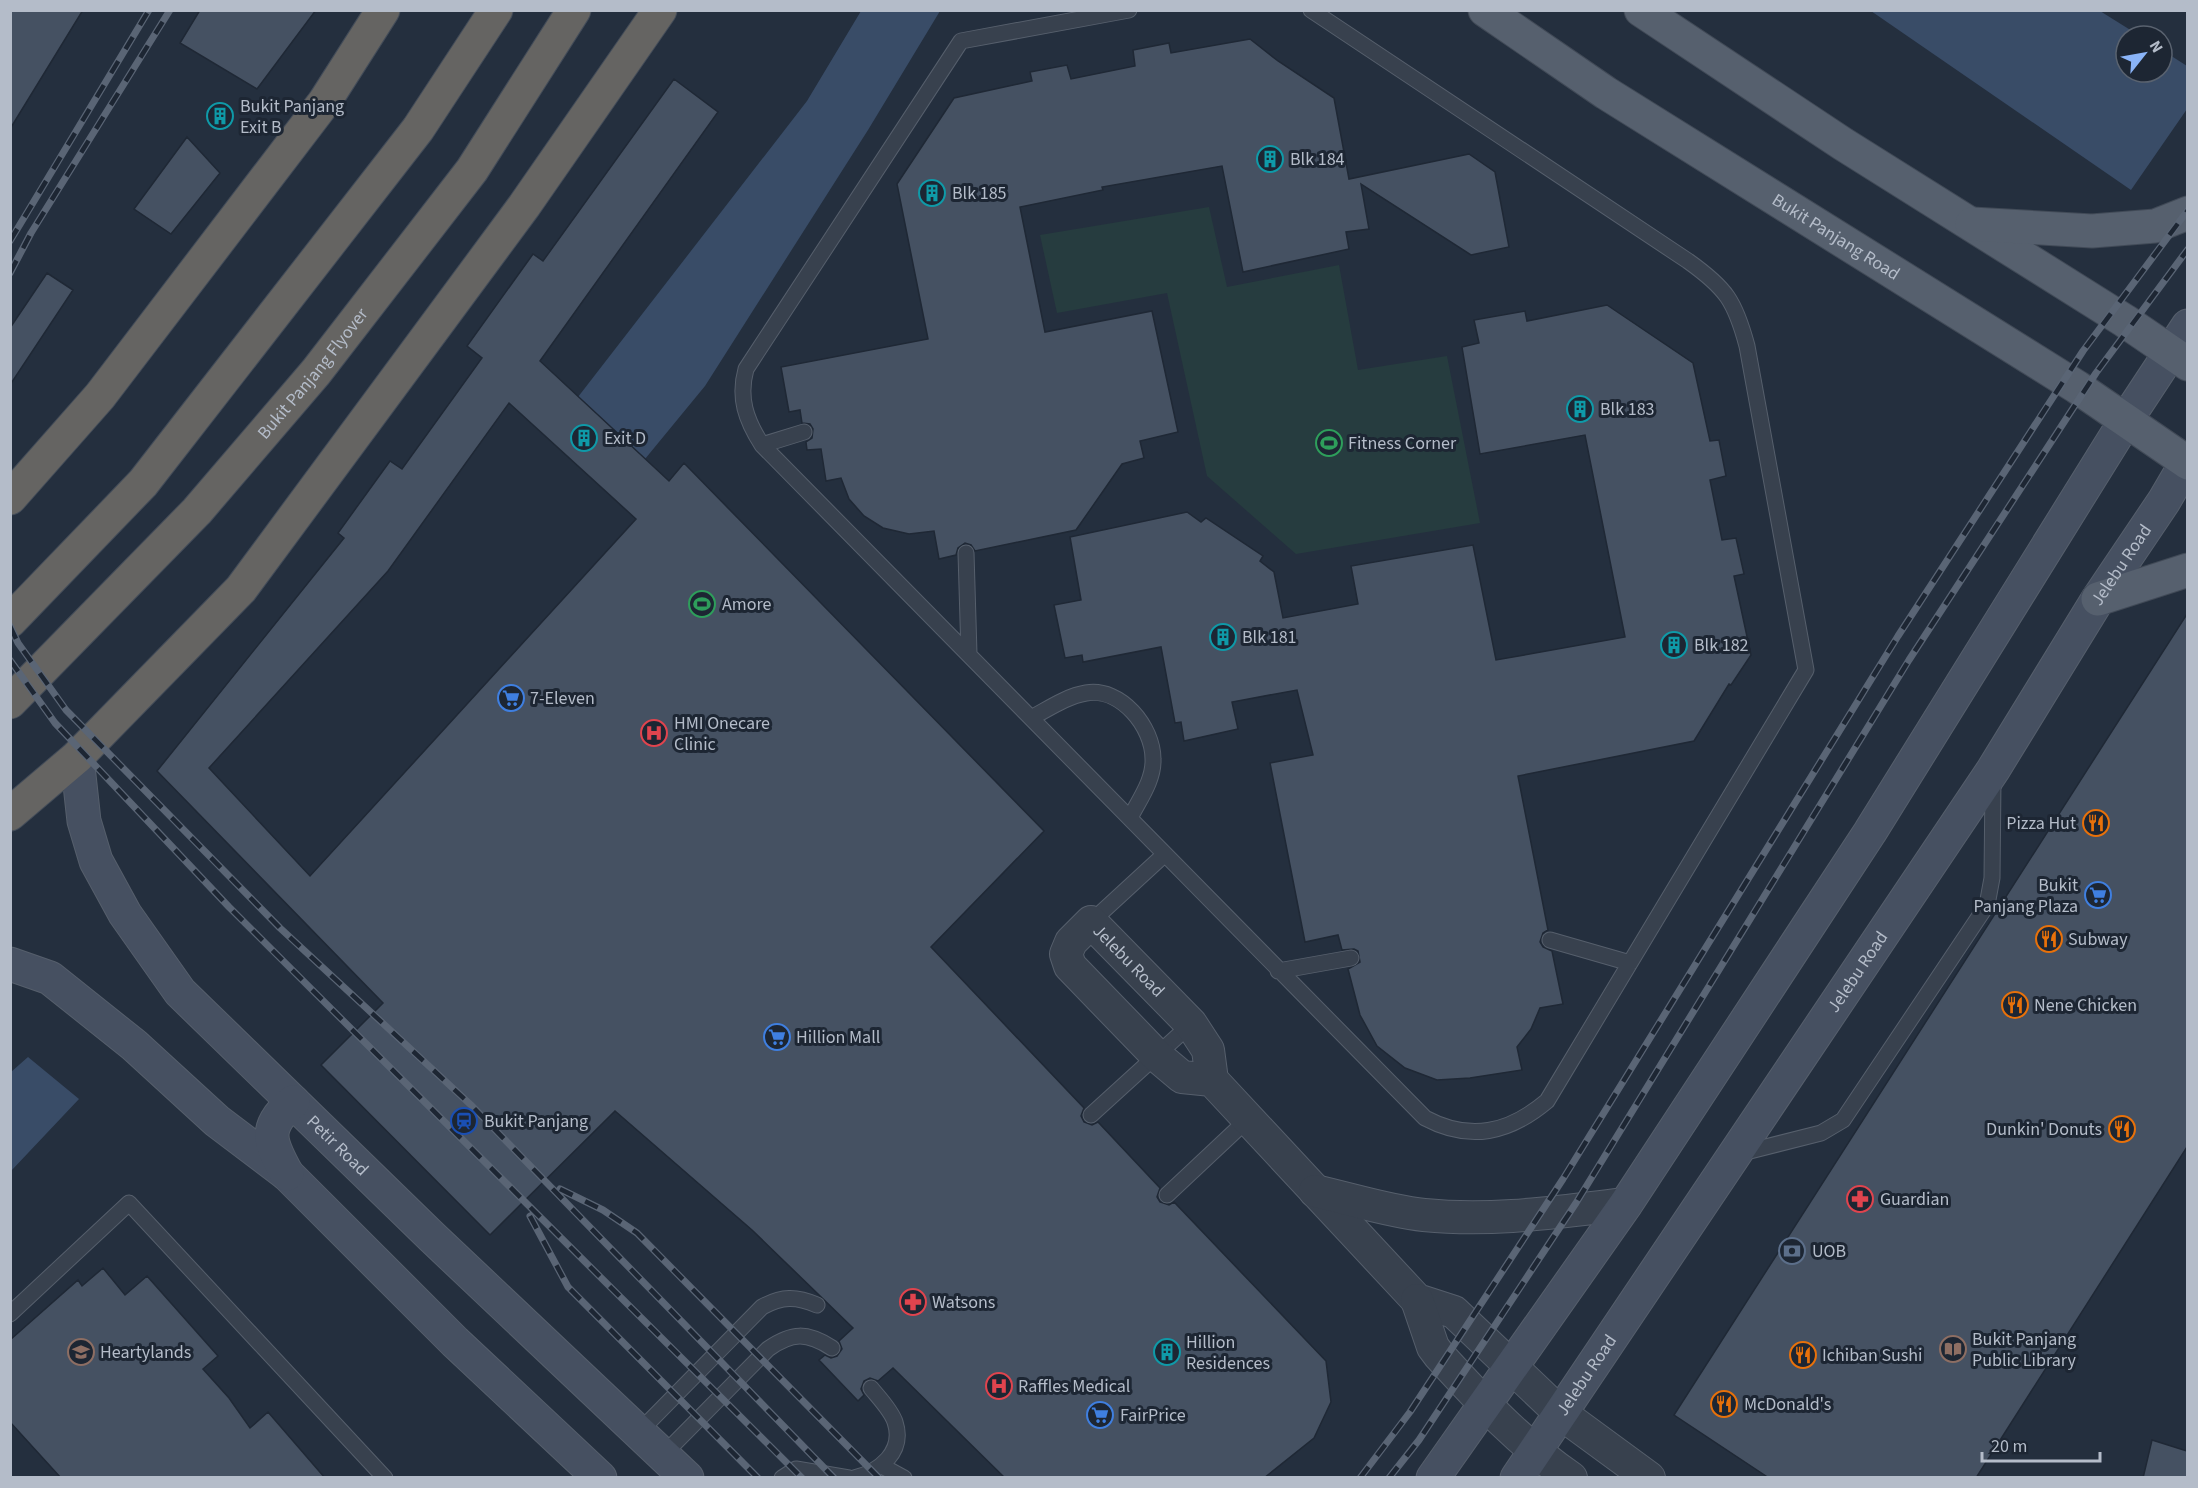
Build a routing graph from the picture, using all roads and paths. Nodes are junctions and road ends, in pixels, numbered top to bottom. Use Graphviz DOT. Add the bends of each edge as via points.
graph roads {
  1 [pos="383,10"];
  2 [pos="496,10"];
  3 [pos="574,10"];
  4 [pos="660,10"];
  5 [pos="1129,10"];
  6 [pos="1311,10"];
  7 [pos="1485,10"];
  8 [pos="1641,10"];
  9 [pos="2187,213"];
  10 [pos="1971,224"];
  11 [pos="2182,347"];
  12 [pos="2126,420"];
  13 [pos="804,432"];
  14 [pos="762,445"];
  15 [pos="2187,462"];
  16 [pos="10,498"];
  17 [pos="966,553"];
  18 [pos="2187,570"];
  19 [pos="2098,599"];
  20 [pos="10,621"];
  21 [pos="969,654"];
  22 [pos="10,702"];
  23 [pos="1031,718"];
  24 [pos="77,756"];
  25 [pos="1994,770"];
  26 [pos="10,814"];
  27 [pos="1130,818"];
  28 [pos="1165,854"];
  29 [pos="1091,922"];
  30 [pos="1550,940"];
  31 [pos="1351,958"];
  32 [pos="1630,963"];
  33 [pos="10,964"];
  34 [pos="1278,971"];
  35 [pos="1191,1024"];
  36 [pos="1157,1056"];
  37 [pos="1212,1080"];
  38 [pos="293,1102"];
  39 [pos="1091,1115"];
  40 [pos="1248,1119"];
  41 [pos="1735,1155"];
  42 [pos="287,1174"];
  43 [pos="1316,1191"];
  44 [pos="1167,1195"];
  45 [pos="1626,1204"];
  46 [pos="1417,1300"];
  47 [pos="817,1305"];
  48 [pos="10,1314"];
  49 [pos="832,1348"];
  50 [pos="1510,1367"];
  51 [pos="871,1388"];
  52 [pos="1484,1405"];
  53 [pos="1559,1412"];
  54 [pos="639,1431"];
  55 [pos="664,1454"];
  56 [pos="1525,1465"];
  57 [pos="882,1466"];
  58 [pos="385,1478"];
  59 [pos="600,1478"];
  60 [pos="687,1478"];
  61 [pos="782,1478"];
  62 [pos="851,1478"];
  63 [pos="904,1478"];
  64 [pos="1433,1478"];
  65 [pos="1570,1478"];
  66 [pos="1648,1478"];
  1 -- 16 [label="highway" via="325,101 115,377"];
  2 -- 20 [label="highway" via="418,129 143,483"];
  3 -- 22 [label="highway, Bukit Panjang Flyover" via="472,170 316,372 197,511"];
  4 -- 24 [label="highway" via="524,206 241,589"];
  5 -- 14 [label="lane" via="961,41 746,369 744,411"];
  6 -- 32 [label="lane" via="1688,261 1728,294 1740,320 1806,670"];
  7 -- 12 [label="main road, Bukit Panjang Road" via="1606,93"];
  8 -- 10 [label="main road"];
  9 -- 10 [label="main road" via="2154,226 2092,231"];
  10 -- 11 [label="main road"];
  11 -- 12 [label="main road"];
  12 -- 15 [label="main road, Bukit Panjang Road"];
  12 -- 45 [label="main road" via="1870,832"];
  13 -- 14 [label="lane"];
  14 -- 21 [label="lane"];
  15 -- 19 [label="main road, Jelebu Road"];
  17 -- 21 [label="lane"];
  18 -- 19 [label="main road"];
  19 -- 25 [label="main road, Jelebu Road"];
  21 -- 23 [label="lane"];
  23 -- 27 [label="lane"];
  23 -- 27 [label="lane" via="1086,693 1107,695 1132,710 1150,737 1154,760 1148,784"];
  24 -- 26 [label="highway"];
  24 -- 38 [label="main road, Petir Road" via="84,821 93,853 125,914 180,993"];
  25 -- 41 [label="main road, Jelebu Road"];
  25 -- 41 [label="lane" via="1992,878 1987,905 1844,1120 1821,1133"];
  27 -- 28 [label="lane"];
  28 -- 29 [label="lane"];
  28 -- 34 [label="lane"];
  29 -- 35 [label="street, Jelebu Road"];
  29 -- 36 [label="street, Jelebu Road" via="1071,942 1066,954 1070,966"];
  30 -- 32 [label="lane"];
  31 -- 34 [label="lane"];
  32 -- 34 [label="lane" via="1547,1101 1529,1116 1508,1125 1468,1133 1425,1118"];
  33 -- 42 [label="main road" via="50,978 134,1045 217,1121"];
  35 -- 36 [label="lane"];
  35 -- 37 [label="street, Jelebu Road" via="1208,1050"];
  36 -- 37 [label="street, Jelebu Road" via="1182,1077"];
  36 -- 39 [label="lane"];
  37 -- 40 [label="street"];
  38 -- 42 [label="main road" via="271,1133 271,1144"];
  38 -- 54 [label="main road, Petir Road"];
  40 -- 43 [label="street"];
  40 -- 44 [label="lane"];
  41 -- 53 [label="main road, Jelebu Road"];
  42 -- 59 [label="main road" via="455,1342"];
  43 -- 45 [label="street" via="1421,1215 1481,1218"];
  43 -- 46 [label="street"];
  45 -- 50 [label="main road"];
  46 -- 50 [label="street" via="1454,1312"];
  46 -- 52 [label="street" via="1433,1347"];
  47 -- 54 [label="lane" via="789,1297 762,1307"];
  48 -- 58 [label="lane" via="129,1203"];
  49 -- 55 [label="lane" via="816,1338 782,1340 768,1349"];
  50 -- 52 [label="main road"];
  50 -- 53 [label="street"];
  51 -- 57 [label="lane" via="895,1423 896,1448"];
  52 -- 56 [label="street"];
  52 -- 64 [label="main road"];
  53 -- 56 [label="main road, Jelebu Road"];
  53 -- 66 [label="street"];
  54 -- 55 [label="main road, Petir Road"];
  55 -- 60 [label="main road, Petir Road"];
  56 -- 65 [label="street"];
  57 -- 62 [label="lane"];
  57 -- 63 [label="lane"];
  61 -- 62 [label="lane" via="796,1469"];
}
